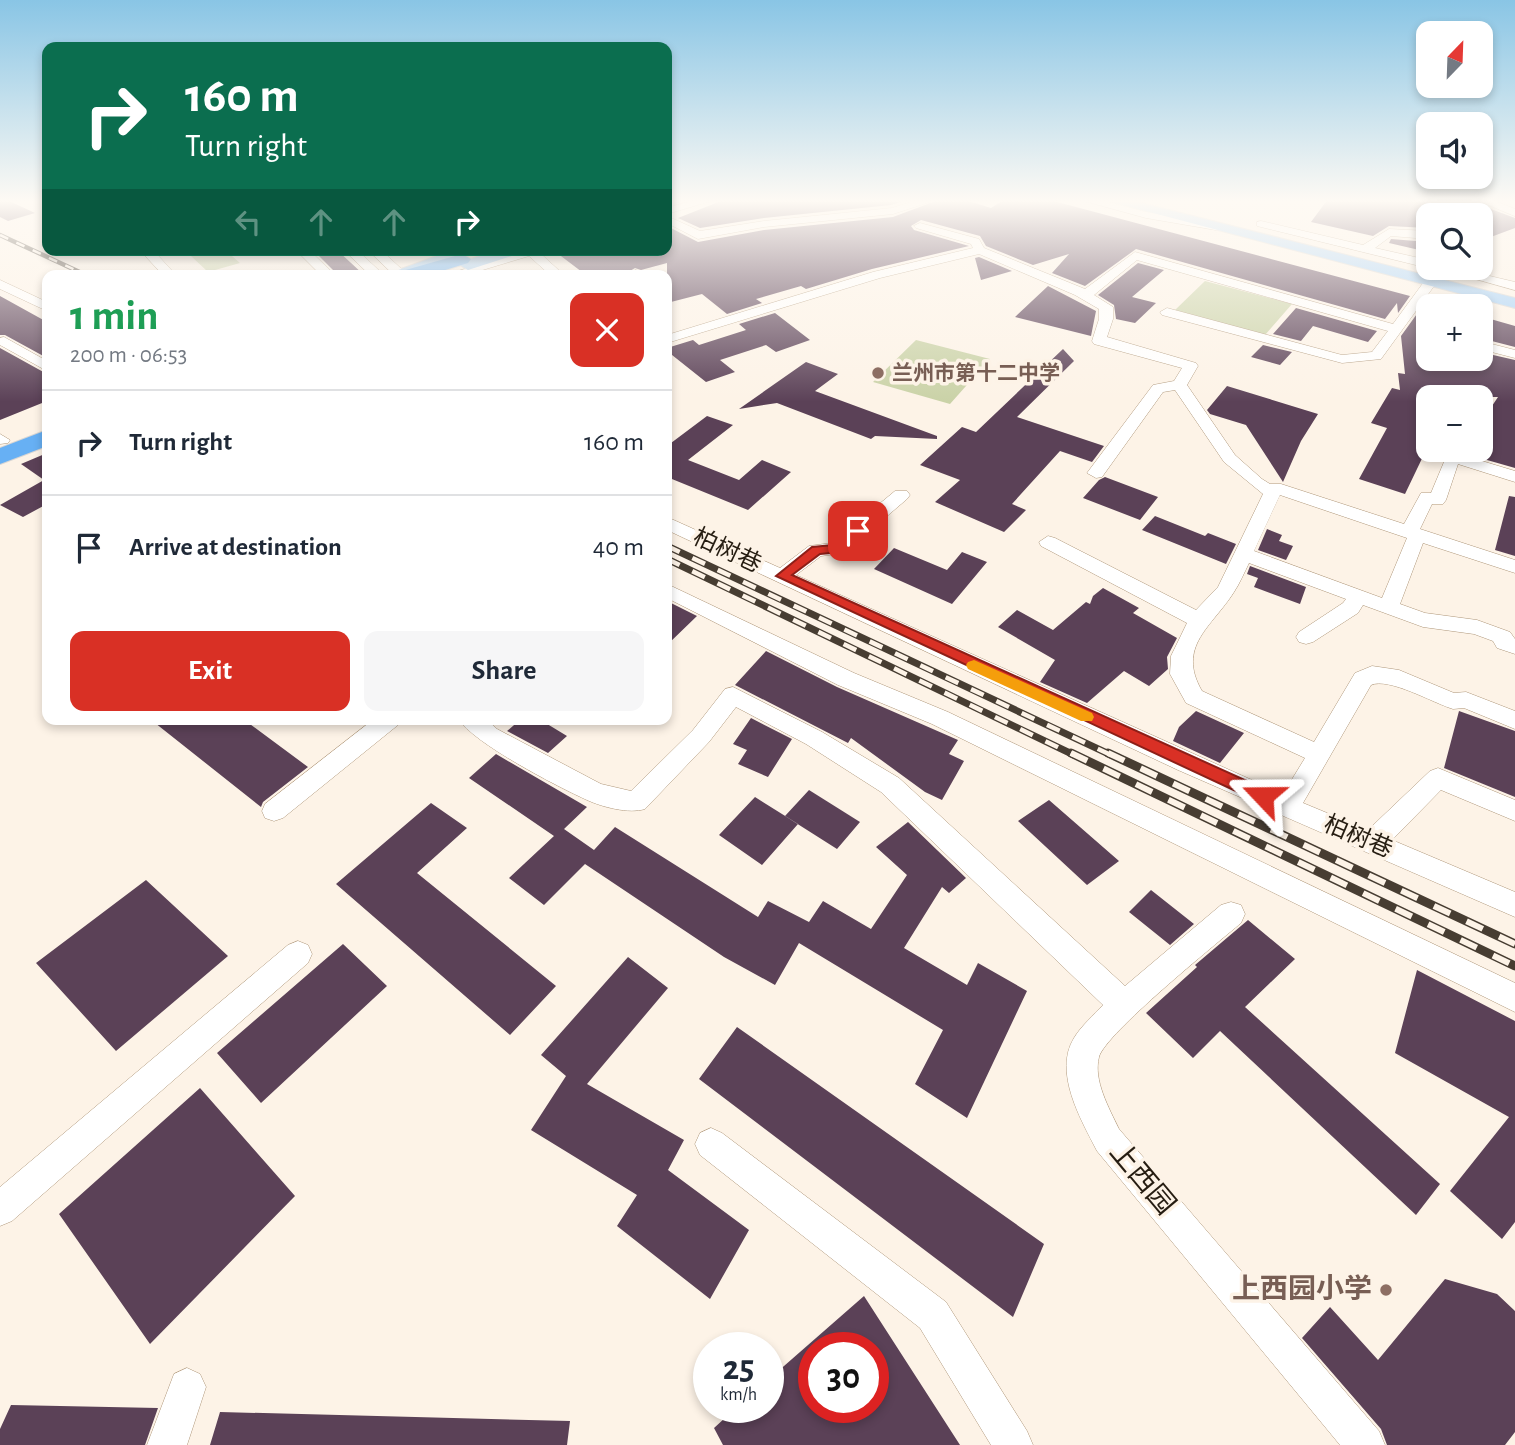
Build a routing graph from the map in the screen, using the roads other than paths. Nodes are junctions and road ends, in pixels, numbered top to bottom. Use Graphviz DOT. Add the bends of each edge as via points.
graph roads {
  1 [pos="441,266"];
  2 [pos="918,266"];
  3 [pos="1018,266"];
  4 [pos="1121,266"];
  5 [pos="1174,266"];
  6 [pos="1371,266"];
  7 [pos="1409,266"];
  8 [pos="423,270"];
  9 [pos="1490,280"];
  10 [pos="1432,282"];
  11 [pos="0,284"];
  12 [pos="1515,286"];
  13 [pos="1515,292"];
  14 [pos="1084,295"];
  15 [pos="1515,303"];
  16 [pos="42,305"];
  17 [pos="1167,312"];
  18 [pos="1399,326"];
  19 [pos="1416,328"];
  20 [pos="672,337"];
  21 [pos="4,341"];
  22 [pos="1493,349"];
  23 [pos="1515,355"];
  24 [pos="42,364"];
  25 [pos="1179,385"];
  26 [pos="42,424"];
  27 [pos="42,438"];
  28 [pos="0,444"];
  29 [pos="1452,462"];
  30 [pos="1476,462"];
  31 [pos="1096,473"];
  32 [pos="1515,477"];
  33 [pos="1273,493"];
  34 [pos="901,495"];
  35 [pos="672,525"];
  36 [pos="1413,534"];
  37 [pos="1048,542"];
  38 [pos="1243,554"];
  39 [pos="1515,567"];
  40 [pos="782,576"];
  41 [pos="672,592"];
  42 [pos="1357,597"];
  43 [pos="1388,608"];
  44 [pos="1199,620"];
  45 [pos="1306,637"];
  46 [pos="1515,647"];
  47 [pos="1515,720"];
  48 [pos="382,725"];
  49 [pos="477,725"];
  50 [pos="1319,754"];
  51 [pos="1288,807"];
  52 [pos="274,811"];
  53 [pos="1515,811"];
  54 [pos="1372,843"];
  55 [pos="1515,905"];
  56 [pos="1231,914"];
  57 [pos="298,954"];
  58 [pos="1515,998"];
  59 [pos="1124,1005"];
  60 [pos="711,1144"];
  61 [pos="3,1197"];
  62 [pos="187,1387"];
  63 [pos="167,1445"];
  64 [pos="1013,1445"];
  65 [pos="1365,1445"];
  1 -- 8 [label="highway"];
  2 -- 20 [label="street"];
  3 -- 14 [label="street"];
  4 -- 14 [label="street"];
  5 -- 18 [label="street"];
  6 -- 10 [label="main road"];
  7 -- 13 [label="main road"];
  9 -- 12 [label="street"];
  10 -- 15 [label="main road"];
  10 -- 18 [label="street"];
  11 -- 16 [label="street"];
  14 -- 25 [label="street" via="1106,307 1099,340 1191,366"];
  17 -- 18 [label="street" via="1342,359 1376,356"];
  18 -- 19 [label="street"];
  21 -- 24 [label="lane"];
  22 -- 23 [label="street"];
  25 -- 31 [label="street" via="1158,388"];
  25 -- 33 [label="street" via="1228,460"];
  26 -- 28 [label="highway"];
  27 -- 28 [label="highway"];
  29 -- 36 [label="street" via="1437,500 1427,497"];
  30 -- 32 [label="street"];
  33 -- 36 [label="lane" via="1275,488"];
  33 -- 38 [label="lane"];
  34 -- 40 [label="street" via="837,549 816,550"];
  35 -- 40 [label="street, 柏树巷"];
  36 -- 39 [label="lane"];
  36 -- 43 [label="street"];
  37 -- 44 [label="street"];
  38 -- 42 [label="street"];
  38 -- 44 [label="lane" via="1226,590"];
  40 -- 51 [label="street, 柏树巷"];
  41 -- 58 [label="street"];
  42 -- 43 [label="street"];
  42 -- 45 [label="street" via="1351,608"];
  43 -- 46 [label="street" via="1423,620 1477,627"];
  44 -- 50 [label="street" via="1182,656 1181,674 1194,697"];
  47 -- 50 [label="street" via="1466,700 1453,701 1391,676 1372,674 1363,679"];
  48 -- 52 [label="street"];
  49 -- 59 [label="street" via="596,793 636,802 701,736 733,695 890,785"];
  50 -- 51 [label="street"];
  51 -- 54 [label="street, 柏树巷"];
  53 -- 54 [label="street" via="1438,778"];
  54 -- 55 [label="street, 柏树巷"];
  56 -- 59 [label="street, 上西园"];
  57 -- 61 [label="street"];
  59 -- 65 [label="street, 上西园" via="1085,1048 1082,1072 1108,1140"];
  60 -- 64 [label="street" via="933,1315"];
  62 -- 63 [label="street"];
}
